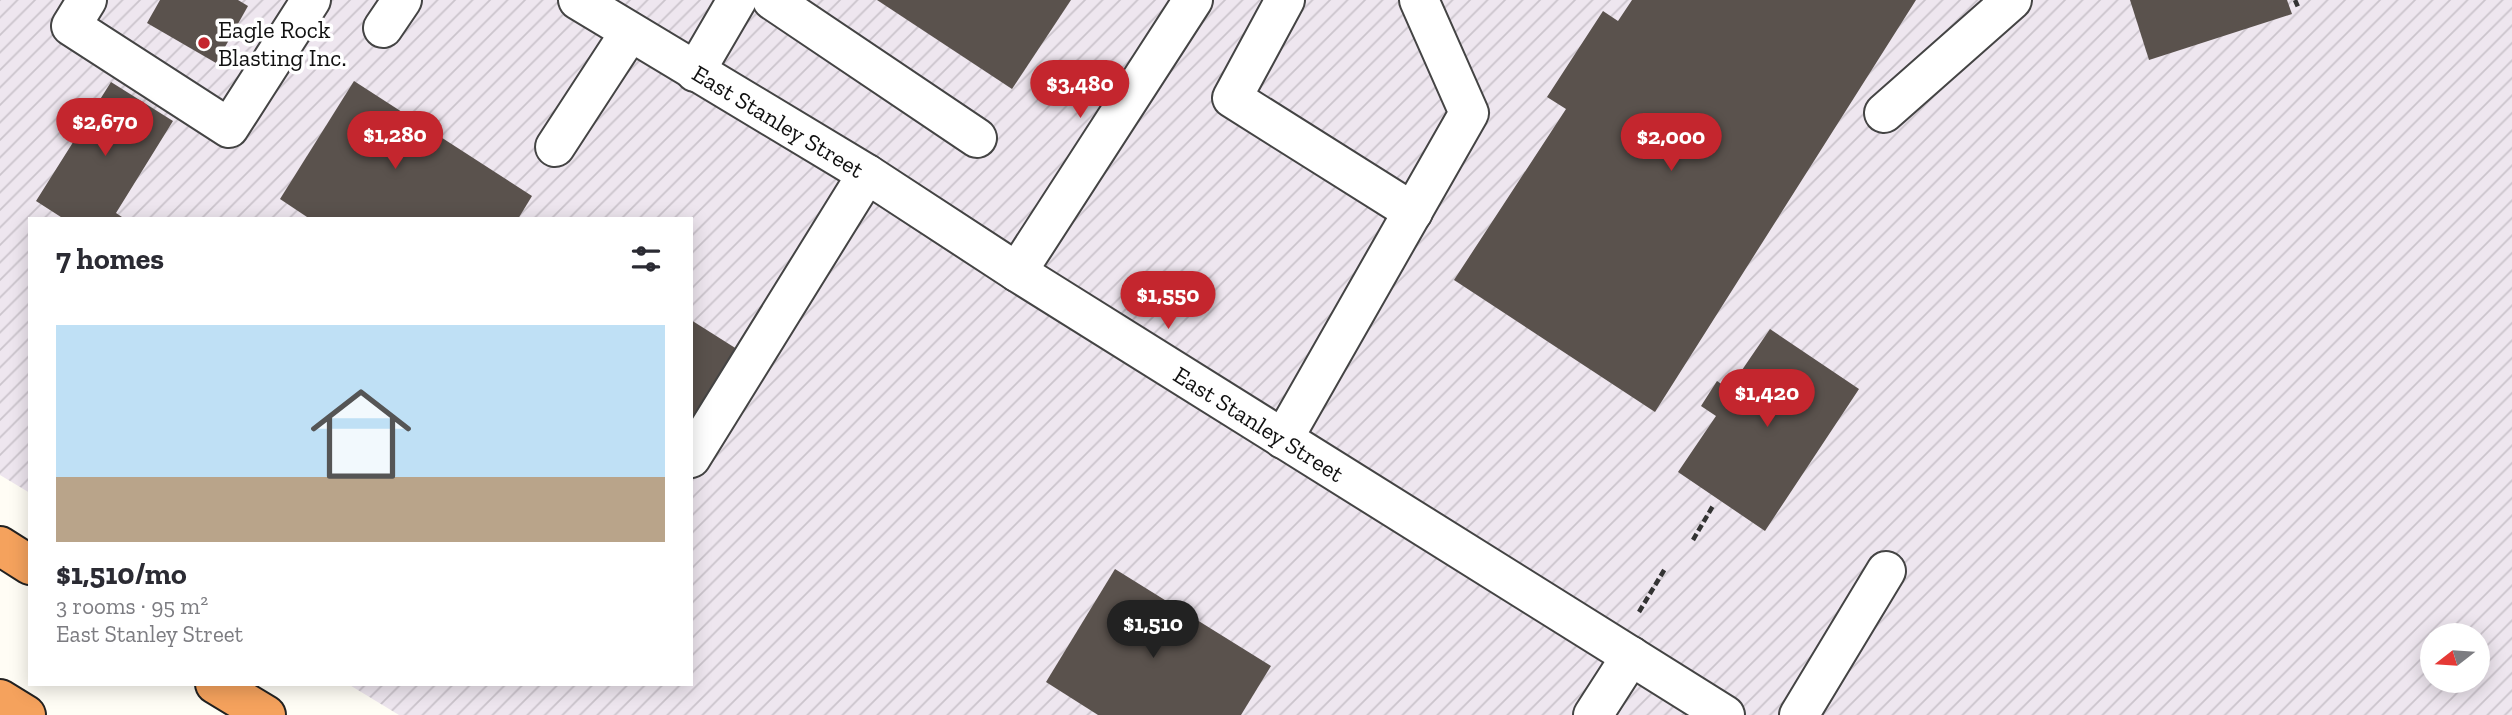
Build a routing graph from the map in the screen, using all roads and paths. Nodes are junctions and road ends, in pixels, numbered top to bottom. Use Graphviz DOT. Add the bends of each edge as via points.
graph roads {
  1 [pos="87,0"];
  2 [pos="311,0"];
  3 [pos="578,0"];
  4 [pos="737,0"];
  5 [pos="772,0"];
  6 [pos="1193,0"];
  7 [pos="1285,0"];
  8 [pos="1419,0"];
  9 [pos="2012,0"];
  10 [pos="2295,0"];
  11 [pos="2298,7"];
  12 [pos="630,32"];
  13 [pos="695,72"];
  14 [pos="1884,113"];
  15 [pos="977,138"];
  16 [pos="555,147"];
  17 [pos="867,174"];
  18 [pos="1413,212"];
  19 [pos="1017,272"];
  20 [pos="1283,439"];
  21 [pos="693,455"];
  22 [pos="1714,504"];
  23 [pos="1693,540"];
  24 [pos="0,546"];
  25 [pos="28,564"];
  26 [pos="1666,567"];
  27 [pos="1886,571"];
  28 [pos="1639,612"];
  29 [pos="1631,656"];
  30 [pos="218,686"];
  31 [pos="0,699"];
  32 [pos="26,715"];
  33 [pos="266,715"];
  34 [pos="1593,715"];
  35 [pos="1725,715"];
  36 [pos="1799,715"];
  1 -- 2 [label="street" via="71,26 229,128"];
  3 -- 12 [label="street, East Stanley Street"];
  4 -- 13 [label="street"];
  5 -- 15 [label="street"];
  6 -- 19 [label="street"];
  7 -- 18 [label="street" via="1232,98"];
  8 -- 18 [label="street" via="1469,113"];
  9 -- 14 [label="street"];
  10 -- 11 [label="path"];
  12 -- 13 [label="street, East Stanley Street"];
  12 -- 16 [label="street"];
  13 -- 17 [label="street, East Stanley Street"];
  17 -- 19 [label="street, East Stanley Street"];
  17 -- 21 [label="street"];
  18 -- 20 [label="street"];
  19 -- 20 [label="street, East Stanley Street"];
  20 -- 29 [label="street, East Stanley Street"];
  22 -- 23 [label="path"];
  24 -- 25 [label="highway"];
  26 -- 28 [label="path"];
  27 -- 36 [label="street"];
  29 -- 34 [label="street"];
  29 -- 35 [label="street, East Stanley Street"];
  30 -- 33 [label="highway"];
  31 -- 32 [label="highway"];
}
